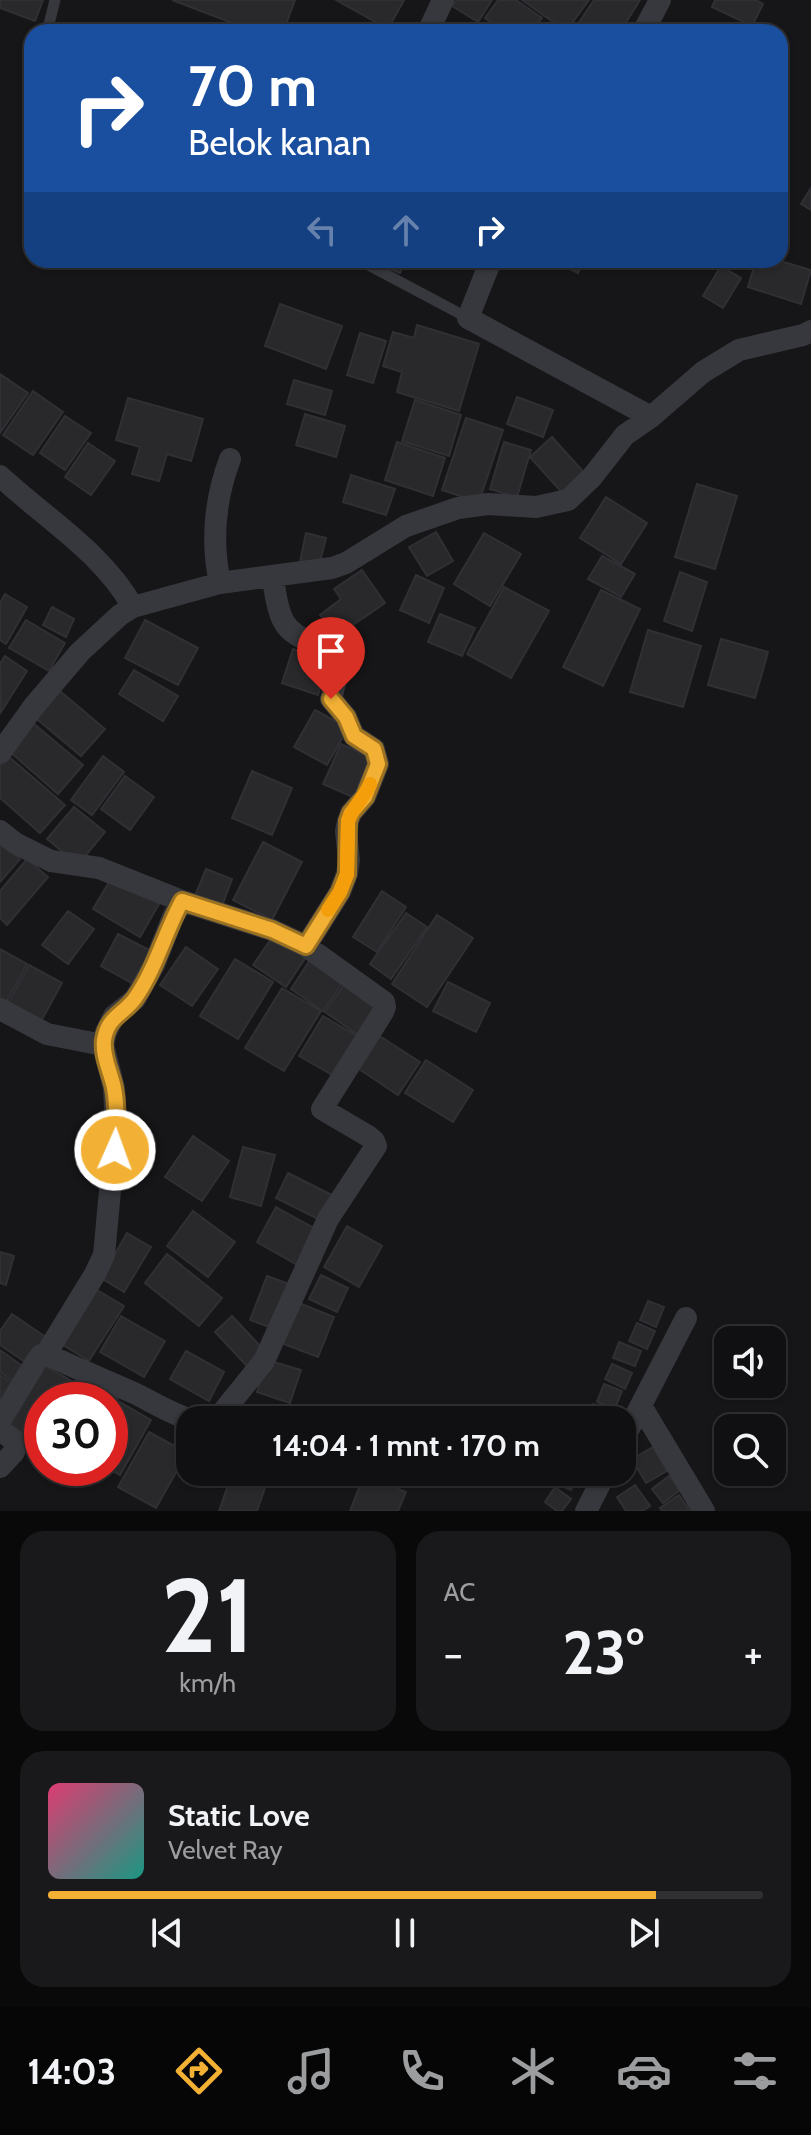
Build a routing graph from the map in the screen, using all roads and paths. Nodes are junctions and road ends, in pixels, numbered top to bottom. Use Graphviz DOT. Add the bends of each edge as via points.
graph roads {
  1 [pos="55,0"];
  2 [pos="443,0"];
  3 [pos="660,0"];
  4 [pos="49,24"];
  5 [pos="432,24"];
  6 [pos="647,24"];
  7 [pos="374,268"];
  8 [pos="488,268"];
  9 [pos="468,318"];
  10 [pos="811,331"];
  11 [pos="651,417"];
  12 [pos="230,459"];
  13 [pos="0,476"];
  14 [pos="273,576"];
  15 [pos="220,583"];
  16 [pos="133,607"];
  17 [pos="0,753"];
  18 [pos="0,831"];
  19 [pos="182,901"];
  20 [pos="306,946"];
  21 [pos="0,1009"];
  22 [pos="103,1045"];
  23 [pos="686,1318"];
  24 [pos="46,1354"];
  25 [pos="228,1406"];
  26 [pos="641,1406"];
  27 [pos="176,1415"];
  28 [pos="636,1415"];
  29 [pos="0,1421"];
  30 [pos="0,1430"];
  31 [pos="0,1467"];
  32 [pos="600,1486"];
  33 [pos="592,1507"];
  34 [pos="704,1511"];
  1 -- 4 [label="lane"];
  2 -- 5 [label="street"];
  3 -- 6 [label="street"];
  7 -- 9 [label="lane"];
  8 -- 9 [label="street"];
  9 -- 11 [label="street"];
  10 -- 11 [label="street" via="739,350 703,372"];
  11 -- 14 [label="street" via="625,435 568,500 536,507 458,508 406,526 346,563"];
  12 -- 15 [label="street" via="214,530"];
  13 -- 16 [label="street" via="89,553"];
  14 -- 15 [label="street"];
  14 -- 20 [label="street" via="280,619 289,631 341,660 331,699 354,736 374,749 378,764 348,821 347,874 340,892"];
  15 -- 16 [label="street"];
  16 -- 17 [label="street" via="80,652"];
  18 -- 19 [label="street" via="42,858 99,868"];
  19 -- 20 [label="street"];
  19 -- 22 [label="street" via="154,965 135,999 114,1016"];
  20 -- 25 [label="street" via="384,1002 383,1012 322,1109 376,1146 328,1219 264,1361"];
  21 -- 22 [label="street" via="47,1034"];
  22 -- 24 [label="street" via="114,1088 116,1127 104,1255"];
  23 -- 26 [label="street"];
  24 -- 27 [label="street"];
  24 -- 29 [label="street" via="37,1360"];
  26 -- 28 [label="street"];
  26 -- 34 [label="street"];
  30 -- 31 [label="street" via="16,1442"];
  32 -- 33 [label="street"];
}
